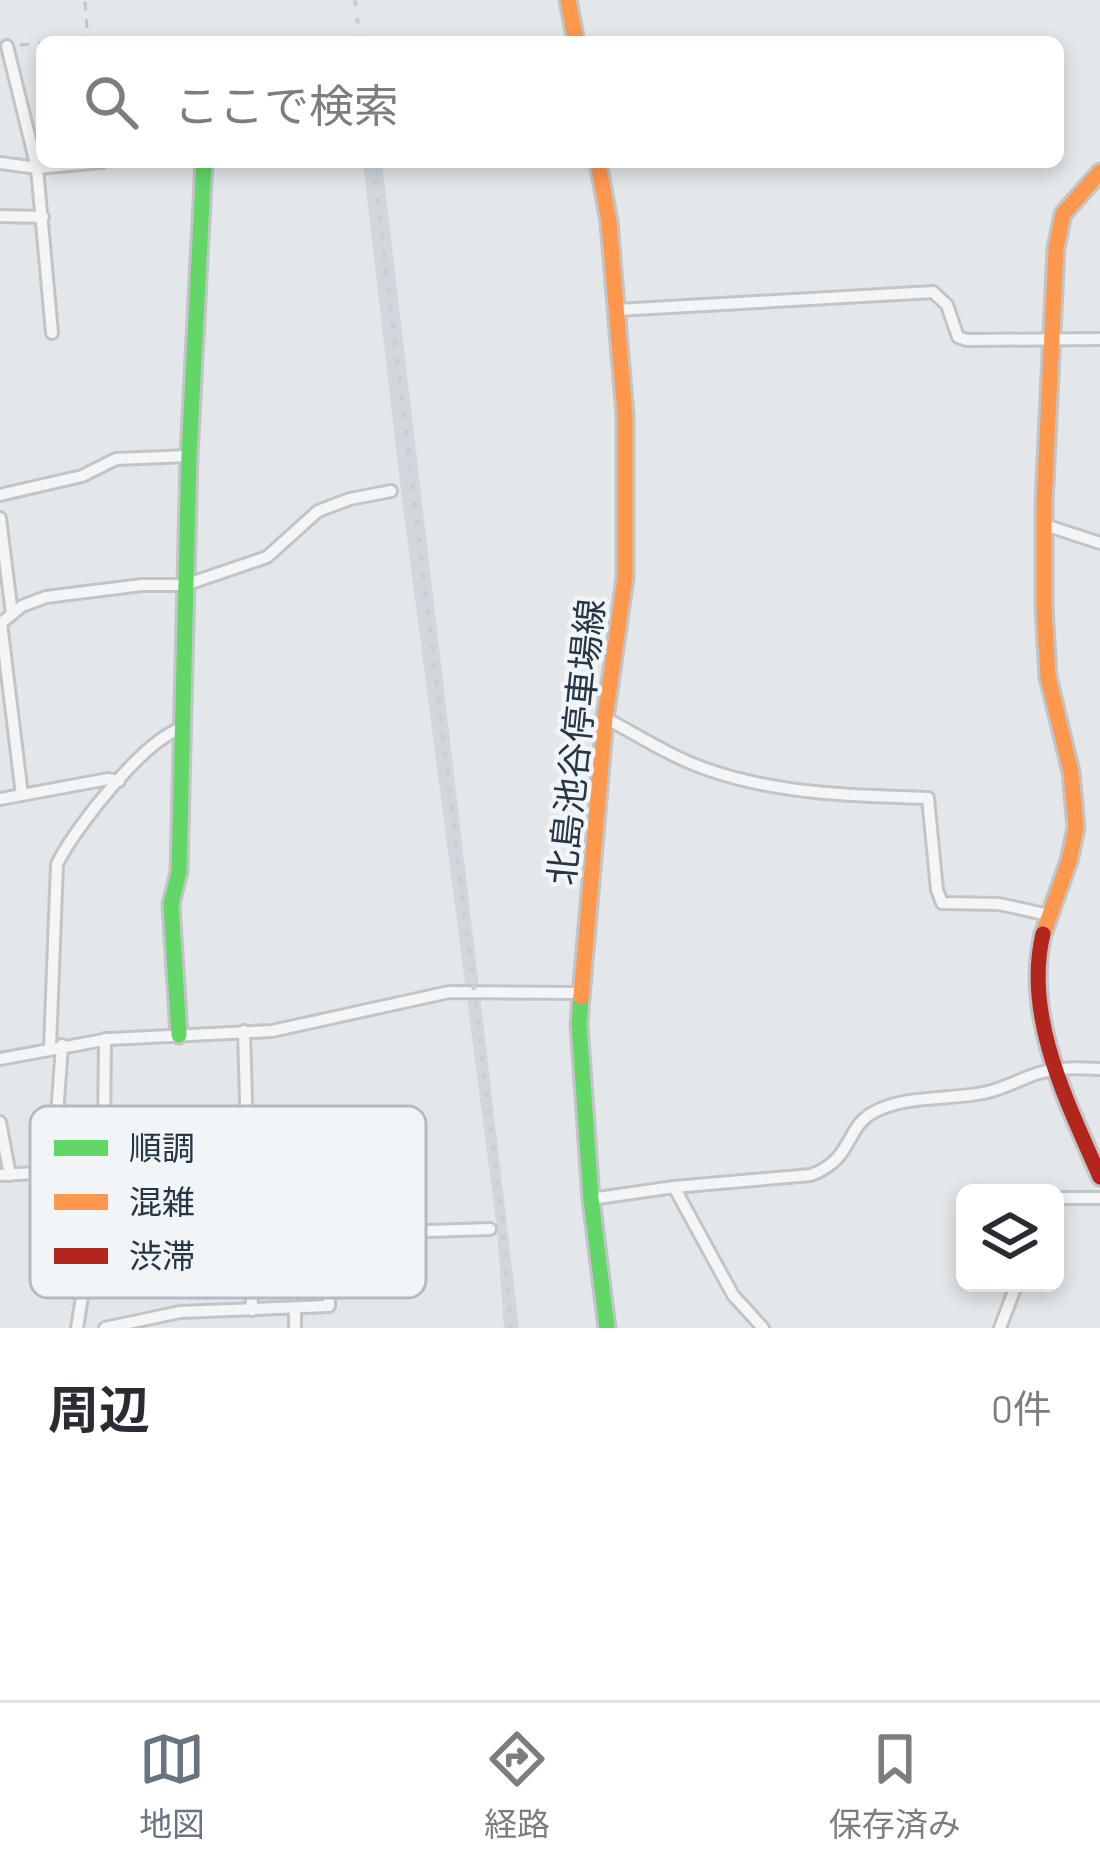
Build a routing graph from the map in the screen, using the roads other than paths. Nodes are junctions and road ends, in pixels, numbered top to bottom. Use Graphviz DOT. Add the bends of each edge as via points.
graph roads {
  1 [pos="568,0"];
  2 [pos="575,36"];
  3 [pos="7,46"];
  4 [pos="0,163"];
  5 [pos="36,164"];
  6 [pos="36,168"];
  7 [pos="37,168"];
  8 [pos="204,168"];
  9 [pos="599,168"];
  10 [pos="1100,172"];
  11 [pos="0,217"];
  12 [pos="43,217"];
  13 [pos="616,310"];
  14 [pos="52,333"];
  15 [pos="1100,339"];
  16 [pos="1053,341"];
  17 [pos="189,456"];
  18 [pos="391,491"];
  19 [pos="0,496"];
  20 [pos="0,518"];
  21 [pos="1045,525"];
  22 [pos="1100,544"];
  23 [pos="185,585"];
  24 [pos="4,620"];
  25 [pos="605,718"];
  26 [pos="182,728"];
  27 [pos="119,781"];
  28 [pos="22,795"];
  29 [pos="0,800"];
  30 [pos="1049,915"];
  31 [pos="580,993"];
  32 [pos="244,1031"];
  33 [pos="179,1036"];
  34 [pos="105,1039"];
  35 [pos="56,1046"];
  36 [pos="0,1059"];
  37 [pos="1055,1069"];
  38 [pos="1100,1069"];
  39 [pos="54,1106"];
  40 [pos="104,1106"];
  41 [pos="246,1106"];
  42 [pos="0,1122"];
  43 [pos="2,1136"];
  44 [pos="5,1175"];
  45 [pos="1100,1177"];
  46 [pos="674,1187"];
  47 [pos="1064,1198"];
  48 [pos="1100,1198"];
  49 [pos="591,1199"];
  50 [pos="490,1229"];
  51 [pos="426,1231"];
  52 [pos="1014,1292"];
  53 [pos="82,1298"];
  54 [pos="252,1298"];
  55 [pos="328,1298"];
  56 [pos="295,1308"];
  57 [pos="252,1310"];
  58 [pos="180,1312"];
  59 [pos="77,1328"];
  60 [pos="105,1328"];
  61 [pos="181,1328"];
  62 [pos="295,1328"];
  63 [pos="607,1328"];
  64 [pos="764,1328"];
  65 [pos="1000,1328"];
  1 -- 2 [label="street"];
  3 -- 5 [label="street"];
  4 -- 6 [label="street"];
  7 -- 12 [label="street"];
  8 -- 17 [label="street"];
  9 -- 13 [label="street, 北島池谷停車場線"];
  10 -- 16 [label="street" via="1059,224"];
  11 -- 12 [label="street"];
  12 -- 14 [label="street"];
  13 -- 16 [label="street" via="933,292 958,337"];
  13 -- 25 [label="street, 北島池谷停車場線" via="626,578"];
  15 -- 16 [label="street"];
  16 -- 21 [label="street"];
  17 -- 19 [label="street" via="116,459"];
  17 -- 23 [label="street"];
  18 -- 23 [label="street" via="318,511 267,556"];
  20 -- 24 [label="street"];
  21 -- 22 [label="street"];
  21 -- 30 [label="street" via="1046,660 1076,808 1066,878"];
  23 -- 24 [label="street" via="75,591 22,606"];
  23 -- 26 [label="street"];
  24 -- 28 [label="street"];
  25 -- 30 [label="street" via="705,769 749,780 928,798 942,903"];
  25 -- 31 [label="street, 北島池谷停車場線"];
  26 -- 27 [label="street" via="165,733"];
  26 -- 33 [label="street" via="172,904"];
  27 -- 28 [label="street"];
  27 -- 35 [label="street" via="57,864"];
  28 -- 29 [label="street"];
  30 -- 37 [label="street" via="1039,982"];
  31 -- 32 [label="street" via="449,992"];
  31 -- 49 [label="street, 北島池谷停車場線"];
  32 -- 33 [label="street"];
  32 -- 41 [label="street"];
  33 -- 34 [label="street"];
  34 -- 35 [label="street"];
  34 -- 40 [label="street"];
  35 -- 36 [label="street"];
  35 -- 39 [label="street"];
  37 -- 38 [label="street"];
  37 -- 45 [label="street"];
  37 -- 46 [label="street" via="989,1093 878,1110 864,1118 841,1158 811,1175"];
  42 -- 43 [label="street"];
  43 -- 44 [label="street"];
  46 -- 49 [label="street"];
  46 -- 64 [label="street" via="733,1295"];
  47 -- 48 [label="street"];
  49 -- 63 [label="street, 北島池谷停車場線"];
  50 -- 51 [label="street"];
  52 -- 65 [label="street"];
  53 -- 59 [label="street"];
  54 -- 57 [label="street"];
  55 -- 56 [label="street" via="328,1306"];
  56 -- 57 [label="street"];
  56 -- 62 [label="street"];
  57 -- 58 [label="street"];
  58 -- 60 [label="street"];
  58 -- 61 [label="street"];
}
